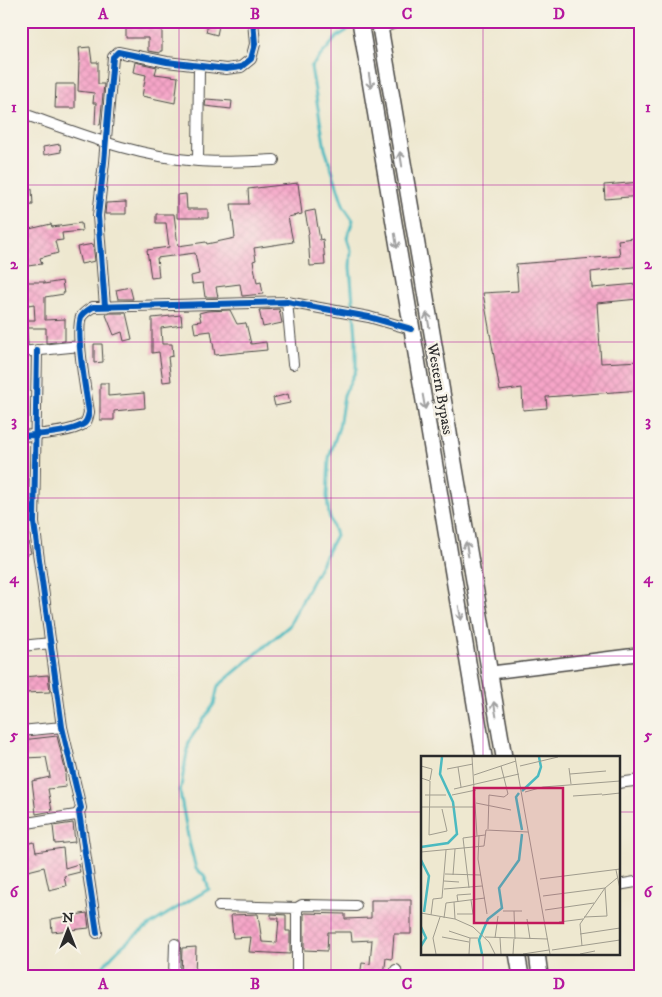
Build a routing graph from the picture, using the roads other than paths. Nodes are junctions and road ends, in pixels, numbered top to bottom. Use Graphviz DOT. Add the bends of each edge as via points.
graph roads {
  1 [pos="254,21"];
  2 [pos="400,21"];
  3 [pos="379,25"];
  4 [pos="361,27"];
  5 [pos="199,66"];
  6 [pos="21,113"];
  7 [pos="105,143"];
  8 [pos="274,160"];
  9 [pos="198,161"];
  10 [pos="287,302"];
  11 [pos="105,306"];
  12 [pos="21,324"];
  13 [pos="411,329"];
  14 [pos="80,346"];
  15 [pos="37,350"];
  16 [pos="22,352"];
  17 [pos="293,364"];
  18 [pos="36,435"];
  19 [pos="21,436"];
  20 [pos="51,643"];
  21 [pos="21,646"];
  22 [pos="641,654"];
  23 [pos="488,673"];
  24 [pos="62,728"];
  25 [pos="21,731"];
  26 [pos="484,756"];
  27 [pos="504,756"];
  28 [pos="641,780"];
  29 [pos="620,783"];
  30 [pos="79,812"];
  31 [pos="21,824"];
  32 [pos="641,882"];
  33 [pos="620,885"];
  34 [pos="219,906"];
  35 [pos="356,906"];
  36 [pos="296,908"];
  37 [pos="97,933"];
  38 [pos="175,944"];
  39 [pos="517,954"];
  40 [pos="537,954"];
  41 [pos="174,976"];
  42 [pos="297,976"];
  43 [pos="521,976"];
  44 [pos="540,976"];
  1 -- 5 [label="street" via="255,44 251,59 241,67"];
  2 -- 3 [label="street"];
  23 -- 3 [label="main road, Western Bypass, one-way"];
  4 -- 13 [label="main road, Western Bypass, one-way"];
  5 -- 7 [label="street" via="118,52 114,54"];
  5 -- 9 [label="street"];
  6 -- 7 [label="street"];
  7 -- 9 [label="street" via="152,155"];
  7 -- 11 [label="street" via="98,216"];
  8 -- 9 [label="street"];
  10 -- 11 [label="street"];
  10 -- 13 [label="street" via="369,317"];
  10 -- 17 [label="street"];
  11 -- 14 [label="street" via="93,307 81,318"];
  12 -- 16 [label="street"];
  13 -- 26 [label="main road, Western Bypass, one-way"];
  14 -- 15 [label="street"];
  14 -- 18 [label="street" via="89,412 87,420 74,428"];
  15 -- 16 [label="street"];
  15 -- 18 [label="street"];
  18 -- 19 [label="street"];
  18 -- 20 [label="street" via="34,523"];
  20 -- 21 [label="street"];
  20 -- 24 [label="street"];
  22 -- 23 [label="street"];
  27 -- 23 [label="main road, Western Bypass, one-way"];
  24 -- 25 [label="street"];
  24 -- 30 [label="street" via="81,808"];
  28 -- 29 [label="street"];
  30 -- 31 [label="street"];
  30 -- 37 [label="street"];
  32 -- 33 [label="street"];
  34 -- 36 [label="street"];
  35 -- 36 [label="street" via="302,905"];
  36 -- 42 [label="street"];
  38 -- 41 [label="street"];
  39 -- 43 [label="main road"];
  40 -- 44 [label="main road"];
}
